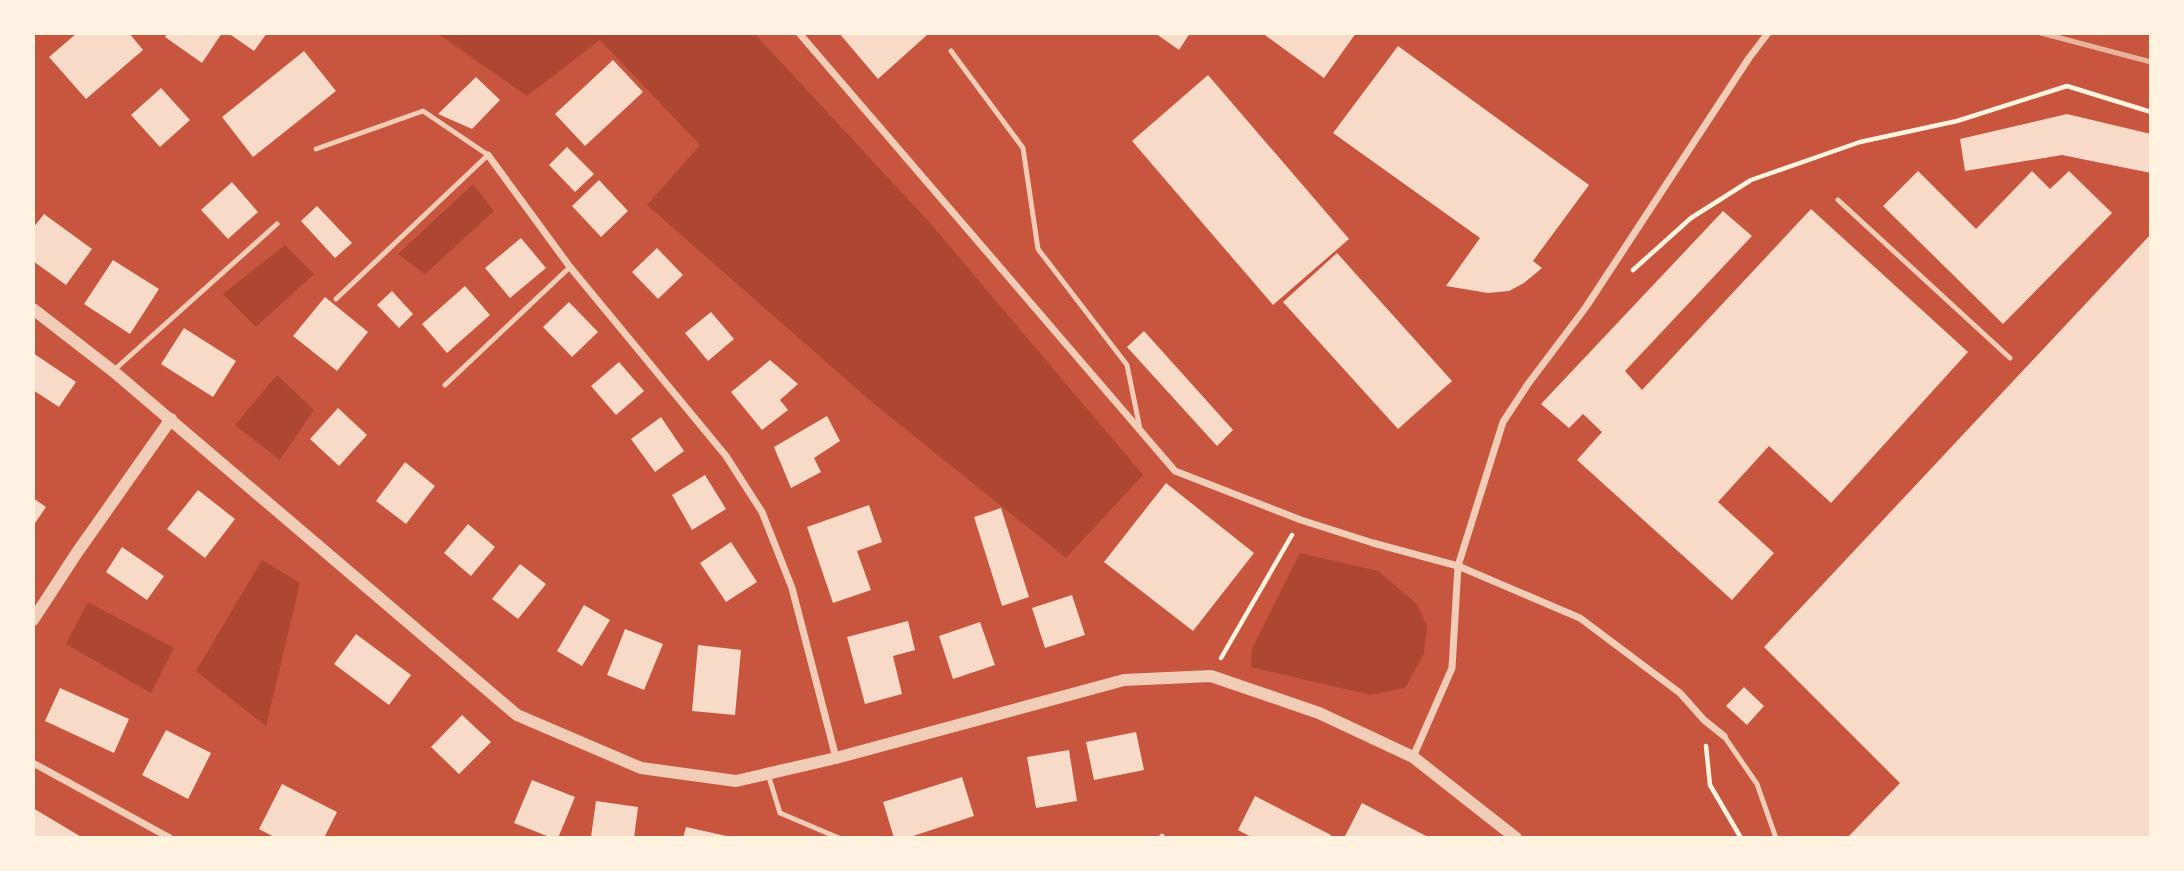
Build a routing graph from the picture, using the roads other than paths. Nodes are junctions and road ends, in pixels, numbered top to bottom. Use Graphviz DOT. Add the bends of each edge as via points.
graph roads {
  1 [pos="799,33"];
  2 [pos="1768,33"];
  3 [pos="951,51"];
  4 [pos="316,149"];
  5 [pos="488,155"];
  6 [pos="1838,200"];
  7 [pos="278,224"];
  8 [pos="570,267"];
  9 [pos="336,299"];
  10 [pos="33,309"];
  11 [pos="2010,358"];
  12 [pos="113,371"];
  13 [pos="445,385"];
  14 [pos="171,419"];
  15 [pos="1140,430"];
  16 [pos="1458,566"];
  17 [pos="33,620"];
  18 [pos="1724,736"];
  19 [pos="1413,757"];
  20 [pos="836,758"];
  21 [pos="33,763"];
  22 [pos="768,774"];
  23 [pos="170,838"];
  24 [pos="839,838"];
  25 [pos="1517,838"];
  26 [pos="1776,838"];
  1 -- 15 [label="street"];
  2 -- 16 [label="street" via="1586,307 1503,422"];
  3 -- 15 [label="lane" via="1023,148 1038,249 1126,365"];
  4 -- 5 [label="lane" via="423,111"];
  5 -- 8 [label="street"];
  5 -- 9 [label="lane"];
  6 -- 11 [label="lane"];
  7 -- 12 [label="lane"];
  8 -- 13 [label="lane"];
  8 -- 20 [label="street" via="726,456 762,512 792,588"];
  10 -- 12 [label="street"];
  12 -- 14 [label="street"];
  14 -- 17 [label="street"];
  14 -- 22 [label="street" via="517,715 641,768 736,781"];
  15 -- 16 [label="street" via="1175,471 1301,520"];
  16 -- 18 [label="street" via="1580,618 1680,693"];
  16 -- 19 [label="street" via="1452,668"];
  18 -- 26 [label="lane" via="1757,784"];
  19 -- 20 [label="street" via="1319,713 1211,676 1124,680"];
  19 -- 25 [label="street"];
  20 -- 22 [label="street"];
  21 -- 23 [label="street"];
  22 -- 24 [label="lane" via="780,813"];
}
